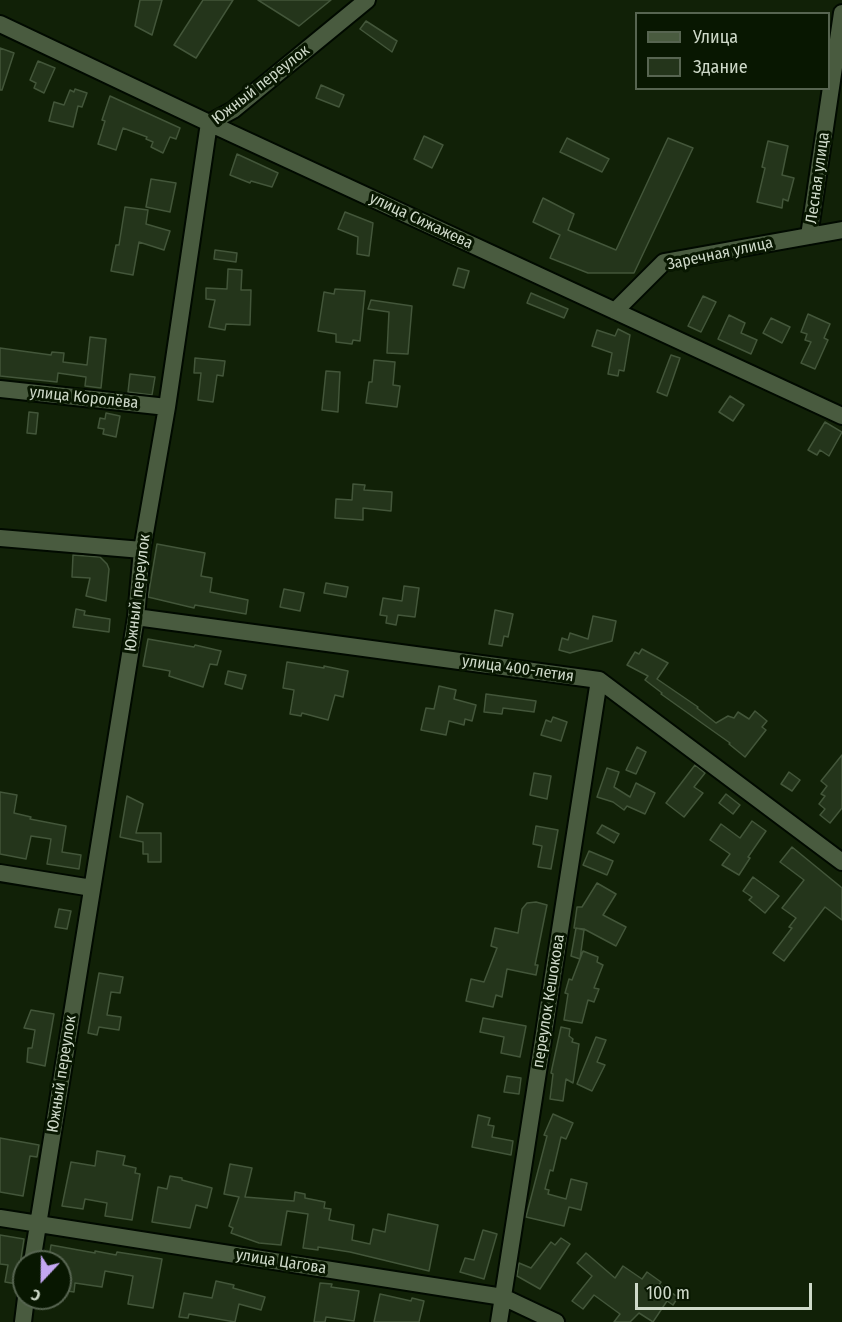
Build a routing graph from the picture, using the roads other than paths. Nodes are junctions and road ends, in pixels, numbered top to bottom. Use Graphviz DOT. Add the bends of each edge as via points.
graph roads {
  1 [pos="367,0"];
  2 [pos="842,13"];
  3 [pos="0,24"];
  4 [pos="209,123"];
  5 [pos="842,230"];
  6 [pos="809,236"];
  7 [pos="615,311"];
  8 [pos="0,389"];
  9 [pos="167,407"];
  10 [pos="842,416"];
  11 [pos="0,538"];
  12 [pos="142,550"];
  13 [pos="136,617"];
  14 [pos="599,680"];
  15 [pos="842,862"];
  16 [pos="0,873"];
  17 [pos="92,888"];
  18 [pos="0,1218"];
  19 [pos="38,1224"];
  20 [pos="34,1250"];
  21 [pos="503,1298"];
  22 [pos="500,1322"];
  23 [pos="556,1322"];
  1 -- 4 [label="street, Южный переулок" via="233,110"];
  2 -- 6 [label="street, Лесная улица"];
  3 -- 4 [label="street, улица Сижажева"];
  4 -- 7 [label="street, улица Сижажева"];
  4 -- 9 [label="street, Южный переулок"];
  5 -- 6 [label="street, Заречная улица"];
  6 -- 7 [label="street, Заречная улица" via="664,262"];
  7 -- 10 [label="street, улица Сижажева"];
  8 -- 9 [label="street, улица Королёва"];
  9 -- 12 [label="street, Южный переулок"];
  11 -- 12 [label="street"];
  12 -- 13 [label="street, Южный переулок"];
  13 -- 14 [label="street, улица 400-летия"];
  13 -- 17 [label="street, Южный переулок"];
  14 -- 15 [label="street, улица 400-летия"];
  14 -- 21 [label="street, переулок Кешокова"];
  16 -- 17 [label="street"];
  17 -- 19 [label="street, Южный переулок"];
  18 -- 19 [label="street, улица Цагова"];
  19 -- 20 [label="street, Южный переулок"];
  19 -- 21 [label="street, улица Цагова"];
  21 -- 22 [label="street, переулок Кешокова"];
  21 -- 23 [label="street, улица Цагова"];
}
